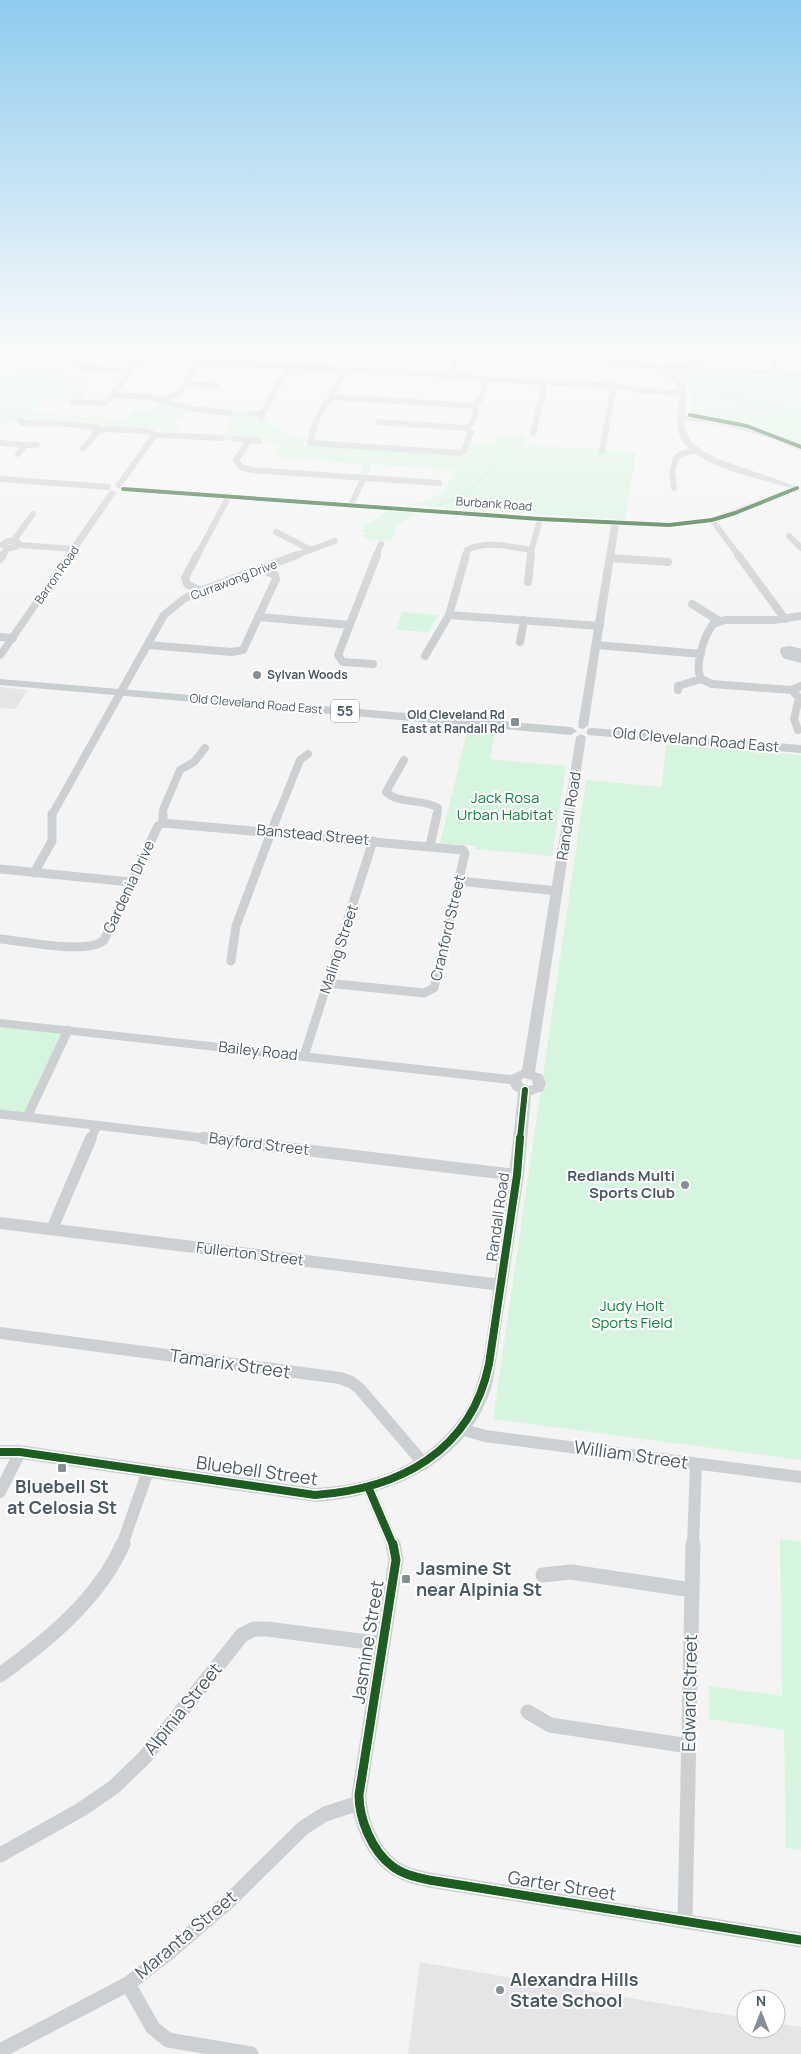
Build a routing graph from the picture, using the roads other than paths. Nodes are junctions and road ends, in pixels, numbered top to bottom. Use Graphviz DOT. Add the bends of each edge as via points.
graph roads {
  1 [pos="25,445"];
  2 [pos="37,445"];
  3 [pos="87,445"];
  4 [pos="148,445"];
  5 [pos="246,445"];
  6 [pos="337,445"];
  7 [pos="466,445"];
  8 [pos="603,445"];
  9 [pos="691,445"];
  10 [pos="83,450"];
  11 [pos="696,450"];
  12 [pos="602,451"];
  13 [pos="18,454"];
  14 [pos="0,479"];
  15 [pos="363,479"];
  16 [pos="439,483"];
  17 [pos="116,488"];
  18 [pos="674,488"];
  19 [pos="799,489"];
  20 [pos="229,496"];
  21 [pos="351,505"];
  22 [pos="42,512"];
  23 [pos="540,519"];
  24 [pos="712,520"];
  25 [pos="615,524"];
  26 [pos="276,532"];
  27 [pos="789,536"];
  28 [pos="335,541"];
  29 [pos="17,543"];
  30 [pos="381,544"];
  31 [pos="3,545"];
  32 [pos="801,548"];
  33 [pos="75,549"];
  34 [pos="311,550"];
  35 [pos="531,550"];
  36 [pos="611,558"];
  37 [pos="1,562"];
  38 [pos="668,562"];
  39 [pos="262,570"];
  40 [pos="528,582"];
  41 [pos="200,591"];
  42 [pos="692,604"];
  43 [pos="449,615"];
  44 [pos="801,616"];
  45 [pos="258,617"];
  46 [pos="785,619"];
  47 [pos="524,620"];
  48 [pos="719,621"];
  49 [pos="350,625"];
  50 [pos="600,626"];
  51 [pos="0,637"];
  52 [pos="13,638"];
  53 [pos="520,642"];
  54 [pos="148,645"];
  55 [pos="597,645"];
  56 [pos="801,653"];
  57 [pos="701,654"];
  58 [pos="0,656"];
  59 [pos="425,656"];
  60 [pos="801,660"];
  61 [pos="373,664"];
  62 [pos="701,679"];
  63 [pos="0,682"];
  64 [pos="801,686"];
  65 [pos="678,690"];
  66 [pos="792,690"];
  67 [pos="119,692"];
  68 [pos="798,730"];
  69 [pos="582,731"];
  70 [pos="205,748"];
  71 [pos="801,749"];
  72 [pos="308,754"];
  73 [pos="404,760"];
  74 [pos="163,823"];
  75 [pos="272,832"];
  76 [pos="373,841"];
  77 [pos="430,846"];
  78 [pos="463,850"];
  79 [pos="0,869"];
  80 [pos="34,873"];
  81 [pos="459,881"];
  82 [pos="130,882"];
  83 [pos="558,891"];
  84 [pos="0,939"];
  85 [pos="231,961"];
  86 [pos="327,983"];
  87 [pos="0,1023"];
  88 [pos="68,1030"];
  89 [pos="304,1056"];
  90 [pos="520,1085"];
  91 [pos="0,1114"];
  92 [pos="27,1117"];
  93 [pos="96,1125"];
  94 [pos="517,1175"];
  95 [pos="0,1222"];
  96 [pos="52,1229"];
  97 [pos="501,1285"];
  98 [pos="0,1333"];
  99 [pos="492,1346"];
  100 [pos="461,1429"];
  101 [pos="0,1452"];
  102 [pos="20,1452"];
  103 [pos="424,1464"];
  104 [pos="696,1464"];
  105 [pos="148,1471"];
  106 [pos="801,1478"];
  107 [pos="369,1489"];
  108 [pos="0,1492"];
  109 [pos="543,1575"];
  110 [pos="692,1590"];
  111 [pos="383,1644"];
  112 [pos="0,1675"];
  113 [pos="528,1712"];
  114 [pos="688,1746"];
  115 [pos="359,1803"];
  116 [pos="0,1855"];
  117 [pos="685,1921"];
  118 [pos="801,1940"];
  119 [pos="128,1984"];
  120 [pos="0,2051"];
  121 [pos="251,2054"];
  1 -- 2 [label="street"];
  1 -- 13 [label="street"];
  3 -- 10 [label="street"];
  4 -- 17 [label="street, Barron Road"];
  5 -- 15 [label="street" via="236,460 241,467"];
  6 -- 7 [label="street" via="457,453 464,451"];
  8 -- 12 [label="street"];
  9 -- 11 [label="street"];
  11 -- 18 [label="street" via="677,455 674,459 671,484"];
  11 -- 19 [label="street" via="722,464"];
  14 -- 17 [label="street, Burbank Road"];
  15 -- 16 [label="street"];
  15 -- 21 [label="street"];
  17 -- 20 [label="street, Burbank Road"];
  17 -- 33 [label="street, Barron Road"];
  19 -- 24 [label="street, Burbank Road"];
  20 -- 21 [label="street, Burbank Road"];
  20 -- 41 [label="street" via="186,578 187,584"];
  21 -- 23 [label="street, Burbank Road"];
  22 -- 29 [label="street" via="31,512"];
  23 -- 25 [label="street, Burbank Road"];
  23 -- 35 [label="street"];
  24 -- 25 [label="street, Burbank Road" via="669,525"];
  24 -- 46 [label="street"];
  25 -- 36 [label="street, Randall Road"];
  26 -- 34 [label="street"];
  27 -- 32 [label="street"];
  28 -- 34 [label="street, Currawong Drive"];
  29 -- 31 [label="street"];
  29 -- 33 [label="street"];
  30 -- 49 [label="street"];
  31 -- 37 [label="street"];
  33 -- 52 [label="street, Barron Road"];
  34 -- 39 [label="street, Currawong Drive"];
  35 -- 40 [label="street"];
  35 -- 43 [label="street" via="471,546 467,550"];
  36 -- 38 [label="street"];
  36 -- 50 [label="street, Randall Road"];
  39 -- 41 [label="street, Currawong Drive"];
  39 -- 45 [label="street" via="275,575 276,579"];
  41 -- 54 [label="street, Currawong Drive" via="164,615"];
  42 -- 48 [label="street"];
  43 -- 47 [label="street"];
  43 -- 59 [label="street"];
  44 -- 46 [label="street"];
  45 -- 49 [label="street"];
  45 -- 54 [label="street" via="243,650 232,652"];
  46 -- 48 [label="street"];
  47 -- 50 [label="street"];
  47 -- 53 [label="street"];
  48 -- 57 [label="street" via="710,627"];
  49 -- 61 [label="street" via="338,655 343,662"];
  50 -- 55 [label="street, Randall Road"];
  51 -- 52 [label="street"];
  52 -- 58 [label="street, Barron Road"];
  54 -- 67 [label="street, Currawong Drive"];
  55 -- 57 [label="street"];
  55 -- 69 [label="street, Randall Road"];
  56 -- 60 [label="street" via="784,651 786,655"];
  57 -- 62 [label="street" via="698,672"];
  62 -- 65 [label="street" via="678,686"];
  62 -- 66 [label="street" via="712,684"];
  63 -- 67 [label="main road, Old Cleveland Road East / 55"];
  64 -- 66 [label="street"];
  66 -- 68 [label="street" via="799,698 794,719"];
  67 -- 69 [label="main road, Old Cleveland Road East / 55"];
  67 -- 80 [label="street, Currawong Drive" via="52,812 52,841"];
  69 -- 71 [label="main road, Old Cleveland Road East / 55"];
  69 -- 83 [label="street, Randall Road"];
  70 -- 74 [label="street, Gardenia Drive" via="194,762 180,770 163,810"];
  72 -- 75 [label="street" via="300,760"];
  73 -- 77 [label="street" via="386,792 392,798 438,808"];
  74 -- 75 [label="street, Banstead Street"];
  74 -- 82 [label="street, Gardenia Drive" via="158,826"];
  75 -- 76 [label="street, Banstead Street"];
  75 -- 85 [label="street" via="238,920"];
  76 -- 77 [label="street, Banstead Street"];
  76 -- 86 [label="street, Maling Street"];
  77 -- 78 [label="street, Banstead Street"];
  78 -- 81 [label="street, Cranford Street"];
  79 -- 80 [label="street"];
  80 -- 82 [label="street"];
  81 -- 83 [label="street"];
  81 -- 86 [label="street, Cranford Street" via="434,988 411,992"];
  82 -- 84 [label="street, Gardenia Drive" via="99,945 83,948"];
  83 -- 90 [label="street, Randall Road" via="528,1074 540,1082 534,1089"];
  86 -- 89 [label="street, Maling Street"];
  87 -- 88 [label="street, Bailey Road"];
  88 -- 89 [label="street, Bailey Road"];
  88 -- 92 [label="street"];
  89 -- 90 [label="street, Bailey Road"];
  90 -- 94 [label="street, Randall Road"];
  91 -- 92 [label="street, Bayford Street"];
  92 -- 93 [label="street, Bayford Street"];
  93 -- 94 [label="street, Bayford Street"];
  93 -- 96 [label="street"];
  94 -- 97 [label="street, Randall Road"];
  95 -- 96 [label="street, Fullerton Street"];
  96 -- 97 [label="street, Fullerton Street"];
  97 -- 99 [label="street, Randall Road"];
  98 -- 103 [label="street, Tamarix Street" via="340,1378 359,1388"];
  99 -- 100 [label="street, Bluebell Street" via="476,1407"];
  100 -- 103 [label="street, Bluebell Street"];
  100 -- 104 [label="street, William Street" via="486,1436"];
  101 -- 102 [label="street, Bluebell Street"];
  102 -- 105 [label="street, Bluebell Street"];
  102 -- 108 [label="street"];
  103 -- 107 [label="street, Bluebell Street" via="395,1480"];
  104 -- 106 [label="street, William Street"];
  104 -- 110 [label="street, Edward Street"];
  105 -- 107 [label="street, Bluebell Street" via="307,1495"];
  105 -- 112 [label="street" via="129,1528 115,1559 95,1589 41,1645"];
  107 -- 111 [label="street, Jasmine Street" via="395,1551"];
  109 -- 110 [label="street" via="571,1572"];
  110 -- 114 [label="street, Edward Street"];
  111 -- 115 [label="street, Jasmine Street"];
  111 -- 116 [label="street, Alpinia Street" via="267,1629 242,1635 145,1757 114,1787 82,1809"];
  113 -- 114 [label="street" via="550,1725"];
  114 -- 117 [label="street, Edward Street"];
  115 -- 117 [label="street, Garter Street" via="378,1851 392,1866 411,1874 452,1884"];
  115 -- 119 [label="street, Maranta Street" via="324,1814 303,1828 229,1901"];
  117 -- 118 [label="street, Garter Street"];
  119 -- 120 [label="street, Maranta Street"];
  119 -- 121 [label="street" via="153,2028 168,2040"];
}
